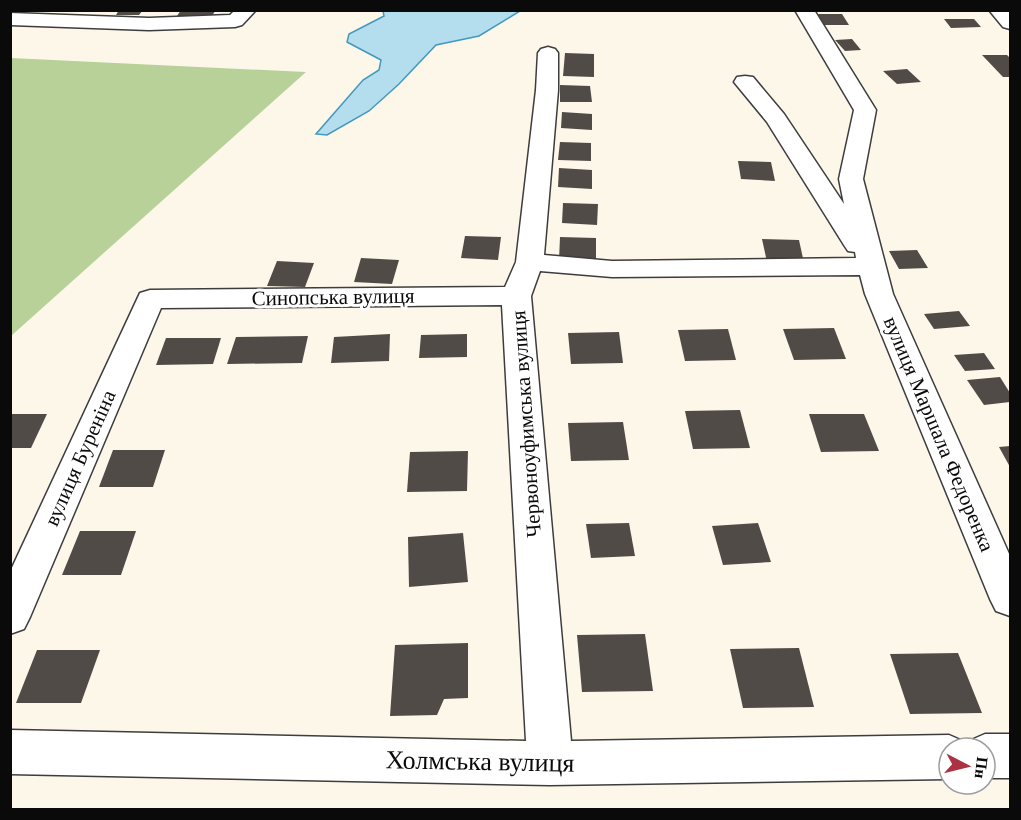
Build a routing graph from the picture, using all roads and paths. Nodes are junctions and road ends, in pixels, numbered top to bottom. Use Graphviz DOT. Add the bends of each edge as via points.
graph roads {
  1 [pos="804,10"];
  2 [pos="998,10"];
  3 [pos="241,16"];
  4 [pos="10,19"];
  5 [pos="1011,23"];
  6 [pos="548,53"];
  7 [pos="745,82"];
  8 [pos="530,262"];
  9 [pos="873,266"];
  10 [pos="516,296"];
  11 [pos="150,299"];
  12 [pos="1011,600"];
  13 [pos="10,617"];
  14 [pos="10,752"];
  15 [pos="937,757"];
  16 [pos="549,763"];
  1 -- 9 [label="street, вулиця Маршала Федоренка" via="865,110 851,179"];
  2 -- 5 [label="street"];
  3 -- 4 [label="street" via="149,24"];
  6 -- 8 [label="street, Червоноуфимська вулиця"];
  7 -- 9 [label="street" via="776,119"];
  8 -- 9 [label="street" via="612,269"];
  8 -- 10 [label="street, Червоноуфимська вулиця"];
  9 -- 12 [label="street, вулиця Маршала Федоренка" via="879,294"];
  10 -- 11 [label="street, Синопська вулиця"];
  10 -- 16 [label="street, Червоноуфимська вулиця"];
  11 -- 13 [label="street, вулиця Буреніна"];
  14 -- 16 [label="street, Холмська вулиця"];
  15 -- 16 [label="street, Холмська вулиця"];
}
